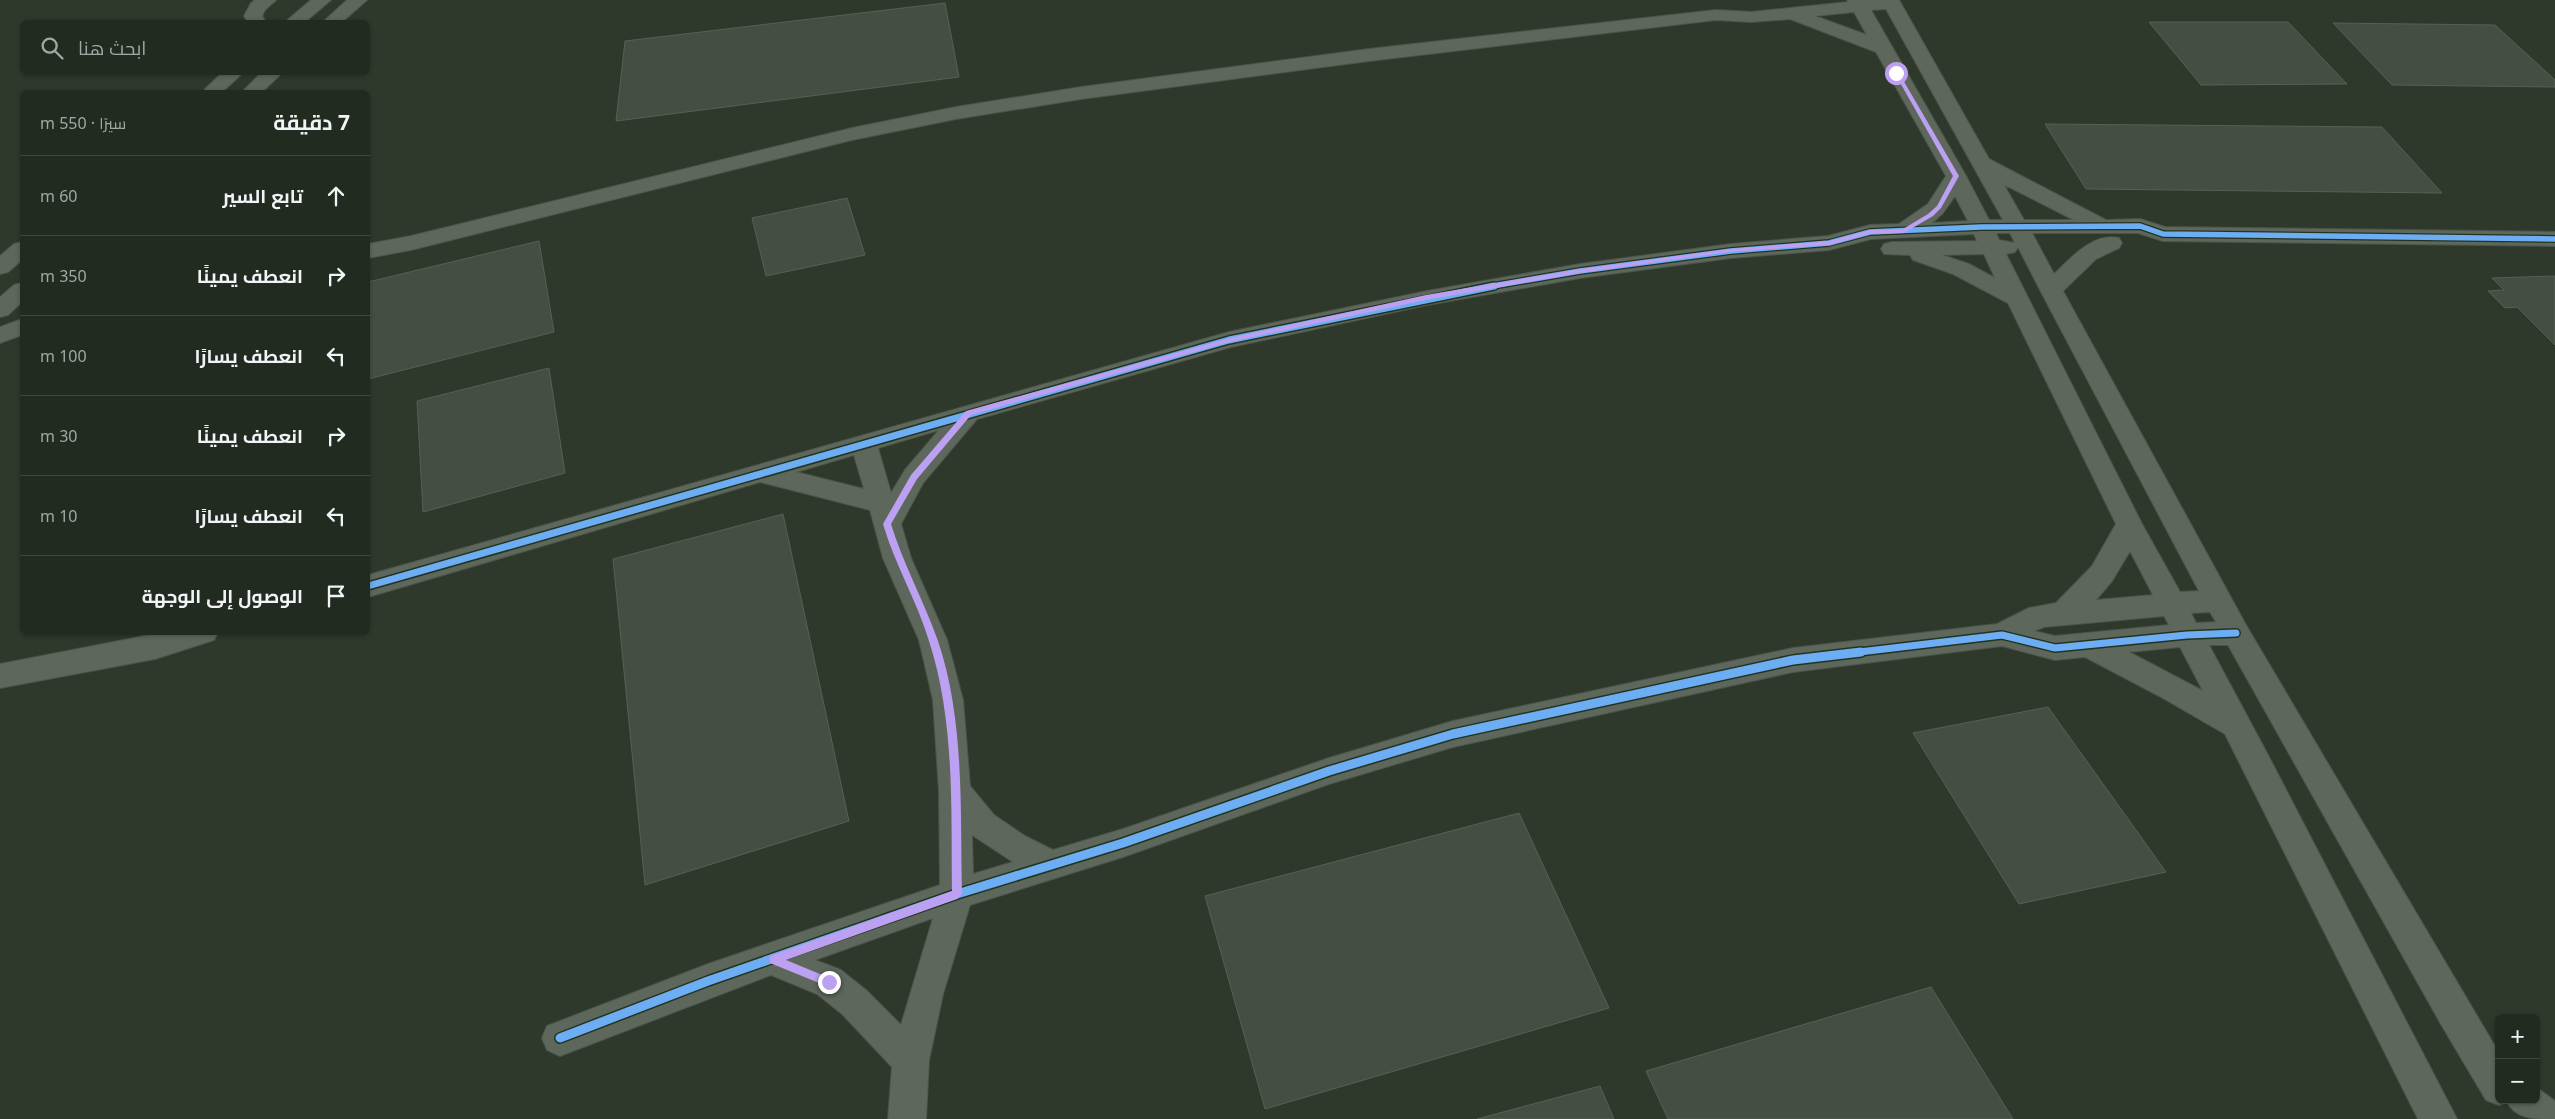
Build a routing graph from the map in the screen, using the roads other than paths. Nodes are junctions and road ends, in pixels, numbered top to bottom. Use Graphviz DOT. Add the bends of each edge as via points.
graph roads {
  1 [pos="267,0"];
  2 [pos="322,0"];
  3 [pos="358,0"];
  4 [pos="1891,1"];
  5 [pos="1857,2"];
  6 [pos="1785,6"];
  7 [pos="255,20"];
  8 [pos="297,20"];
  9 [pos="334,20"];
  10 [pos="1882,48"];
  11 [pos="231,75"];
  12 [pos="271,75"];
  13 [pos="213,90"];
  14 [pos="253,90"];
  15 [pos="1979,162"];
  16 [pos="1956,176"];
  17 [pos="20,234"];
  18 [pos="2108,235"];
  19 [pos="2021,236"];
  20 [pos="1987,237"];
  21 [pos="2555,239"];
  22 [pos="1903,240"];
  23 [pos="0,244"];
  24 [pos="20,251"];
  25 [pos="370,251"];
  26 [pos="0,268"];
  27 [pos="20,269"];
  28 [pos="2051,290"];
  29 [pos="16,293"];
  30 [pos="2016,298"];
  31 [pos="0,310"];
  32 [pos="20,327"];
  33 [pos="0,335"];
  34 [pos="968,413"];
  35 [pos="864,444"];
  36 [pos="760,474"];
  37 [pos="883,514"];
  38 [pos="2129,524"];
  39 [pos="370,585"];
  40 [pos="2218,600"];
  41 [pos="2170,604"];
  42 [pos="2063,614"];
  43 [pos="2236,633"];
  44 [pos="194,635"];
  45 [pos="2002,635"];
  46 [pos="2187,635"];
  47 [pos="2089,645"];
  48 [pos="0,676"];
  49 [pos="2236,725"];
  50 [pos="955,791"];
  51 [pos="1051,865"];
  52 [pos="957,894"];
  53 [pos="774,960"];
  54 [pos="560,1038"];
  55 [pos="911,1060"];
  56 [pos="2495,1080"];
  57 [pos="2510,1104"];
  58 [pos="2529,1104"];
  59 [pos="2434,1115"];
  60 [pos="907,1119"];
  61 [pos="2519,1119"];
  62 [pos="2549,1119"];
  1 -- 7 [label="street" via="257,7 252,16"];
  2 -- 8 [label="street"];
  3 -- 9 [label="street"];
  4 -- 5 [label="street"];
  4 -- 15 [label="street"];
  5 -- 6 [label="street"];
  5 -- 10 [label="street"];
  6 -- 10 [label="street"];
  6 -- 25 [label="street" via="1750,17 1716,15 1369,55 956,113 852,134"];
  10 -- 16 [label="street"];
  11 -- 13 [label="street"];
  12 -- 14 [label="street"];
  15 -- 18 [label="street"];
  15 -- 19 [label="street"];
  16 -- 20 [label="street"];
  16 -- 22 [label="street" via="1939,207"];
  17 -- 23 [label="street"];
  18 -- 19 [label="street"];
  18 -- 21 [label="street" via="2152,242 2163,234"];
  18 -- 28 [label="street"];
  19 -- 20 [label="street"];
  19 -- 28 [label="street"];
  20 -- 22 [label="street"];
  20 -- 30 [label="street"];
  22 -- 30 [label="street"];
  22 -- 34 [label="street" via="1880,249 1829,243 1730,250 1426,298 1230,340"];
  24 -- 26 [label="street"];
  26 -- 27 [label="street"];
  28 -- 40 [label="street"];
  29 -- 31 [label="street"];
  30 -- 38 [label="street"];
  32 -- 33 [label="street"];
  34 -- 35 [label="street"];
  34 -- 37 [label="street"];
  35 -- 36 [label="street"];
  35 -- 37 [label="street"];
  36 -- 37 [label="street" via="811,484"];
  36 -- 39 [label="street"];
  37 -- 50 [label="street" via="897,558 934,640 948,700"];
  38 -- 41 [label="street"];
  38 -- 42 [label="street" via="2102,575 2090,591"];
  40 -- 41 [label="street"];
  40 -- 43 [label="street"];
  41 -- 42 [label="street"];
  41 -- 46 [label="street"];
  42 -- 45 [label="street" via="2038,616"];
  43 -- 46 [label="street"];
  43 -- 56 [label="street" via="2454,1014"];
  44 -- 48 [label="street" via="155,647"];
  45 -- 47 [label="street" via="2055,648"];
  45 -- 51 [label="street" via="1793,660 1453,734 1329,771"];
  46 -- 47 [label="street"];
  46 -- 49 [label="street"];
  47 -- 49 [label="street"];
  49 -- 59 [label="street"];
  50 -- 51 [label="street" via="983,825"];
  50 -- 52 [label="street"];
  51 -- 52 [label="street"];
  52 -- 53 [label="street"];
  52 -- 55 [label="street" via="935,961"];
  53 -- 54 [label="street" via="708,981"];
  53 -- 55 [label="street" via="829,982 854,1002"];
  55 -- 60 [label="street"];
  57 -- 61 [label="street"];
  58 -- 62 [label="street"];
}
